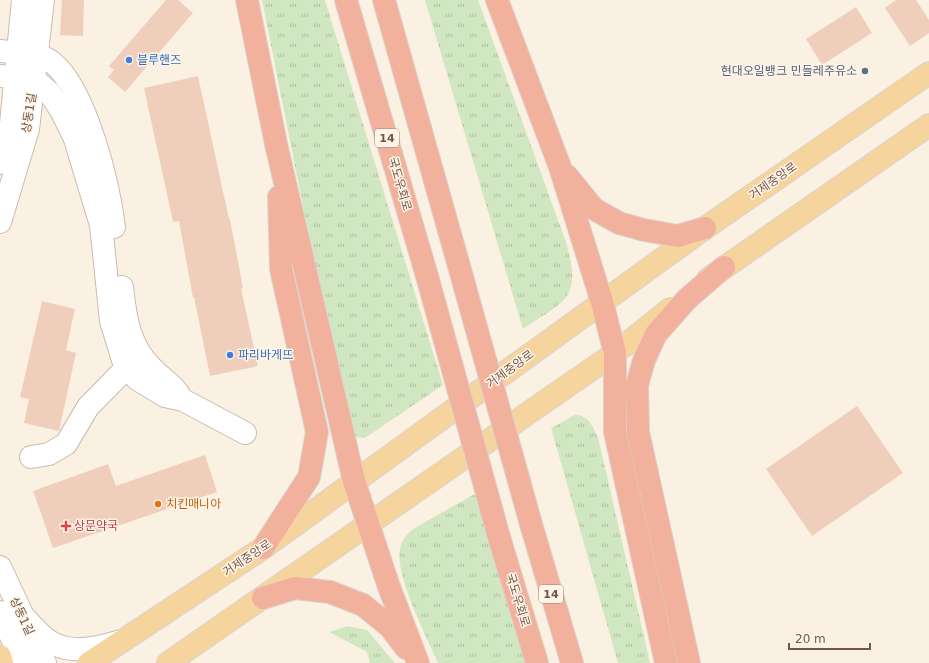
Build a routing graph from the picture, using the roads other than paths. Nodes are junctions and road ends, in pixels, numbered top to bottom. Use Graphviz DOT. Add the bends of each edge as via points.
graph roads {
  1 [pos="23,0"];
  2 [pos="43,0"];
  3 [pos="247,0"];
  4 [pos="346,0"];
  5 [pos="384,0"];
  6 [pos="497,0"];
  7 [pos="18,52"];
  8 [pos="929,73"];
  9 [pos="13,81"];
  10 [pos="929,125"];
  11 [pos="276,144"];
  12 [pos="0,163"];
  13 [pos="560,167"];
  14 [pos="0,222"];
  15 [pos="705,228"];
  16 [pos="724,266"];
  17 [pos="602,302"];
  18 [pos="615,353"];
  19 [pos="134,360"];
  20 [pos="245,433"];
  21 [pos="31,457"];
  22 [pos="354,481"];
  23 [pos="370,524"];
  24 [pos="263,548"];
  25 [pos="0,567"];
  26 [pos="263,598"];
  27 [pos="0,612"];
  28 [pos="22,615"];
  29 [pos="129,638"];
  30 [pos="0,656"];
  31 [pos="2,663"];
  32 [pos="23,663"];
  33 [pos="45,663"];
  34 [pos="89,663"];
  35 [pos="168,663"];
  36 [pos="418,663"];
  37 [pos="537,663"];
  38 [pos="572,663"];
  39 [pos="666,663"];
  40 [pos="689,663"];
  1 -- 7 [label="street, 상동1길"];
  2 -- 7 [label="street, 상동1길"];
  3 -- 11 [label="highway"];
  4 -- 37 [label="highway, 국도우회로 / 14, bridge" via="428,276 499,537"];
  5 -- 38 [label="highway, 14, bridge"];
  6 -- 13 [label="highway"];
  7 -- 9 [label="street, 상동1길"];
  7 -- 19 [label="street" via="52,63 64,75 78,100 94,141 114,220 125,315 136,349"];
  8 -- 15 [label="main road, 거제중앙로"];
  9 -- 12 [label="street, 상동1길" via="11,124"];
  9 -- 14 [label="street, 상동1길" via="28,129"];
  9 -- 19 [label="street" via="49,92 75,140 101,225 110,321 123,360"];
  10 -- 16 [label="main road"];
  11 -- 22 [label="highway"];
  11 -- 24 [label="highway" via="281,269 317,432 309,477"];
  13 -- 15 [label="highway" via="594,209 619,222 644,230 678,236"];
  13 -- 17 [label="highway"];
  15 -- 17 [label="main road, 거제중앙로"];
  16 -- 18 [label="main road"];
  16 -- 40 [label="highway" via="687,299 656,334 644,360 637,385 638,432"];
  17 -- 18 [label="highway"];
  17 -- 22 [label="main road, 거제중앙로"];
  18 -- 23 [label="main road"];
  18 -- 39 [label="highway" via="615,432"];
  19 -- 20 [label="street" via="151,367 173,386 183,400"];
  19 -- 21 [label="street" via="88,407 66,444 49,454"];
  22 -- 23 [label="highway"];
  22 -- 24 [label="main road, 거제중앙로"];
  23 -- 26 [label="main road"];
  23 -- 36 [label="highway" via="389,587"];
  24 -- 29 [label="main road, 거제중앙로"];
  25 -- 28 [label="street, 상동1길"];
  26 -- 35 [label="main road"];
  26 -- 36 [label="highway" via="295,588 330,592 363,605 390,627"];
  27 -- 32 [label="street, 상동1길"];
  28 -- 29 [label="street" via="47,640 65,647 86,649"];
  28 -- 33 [label="street, 상동1길"];
  29 -- 34 [label="main road, 거제중앙로"];
  30 -- 31 [label="main road"];
}
